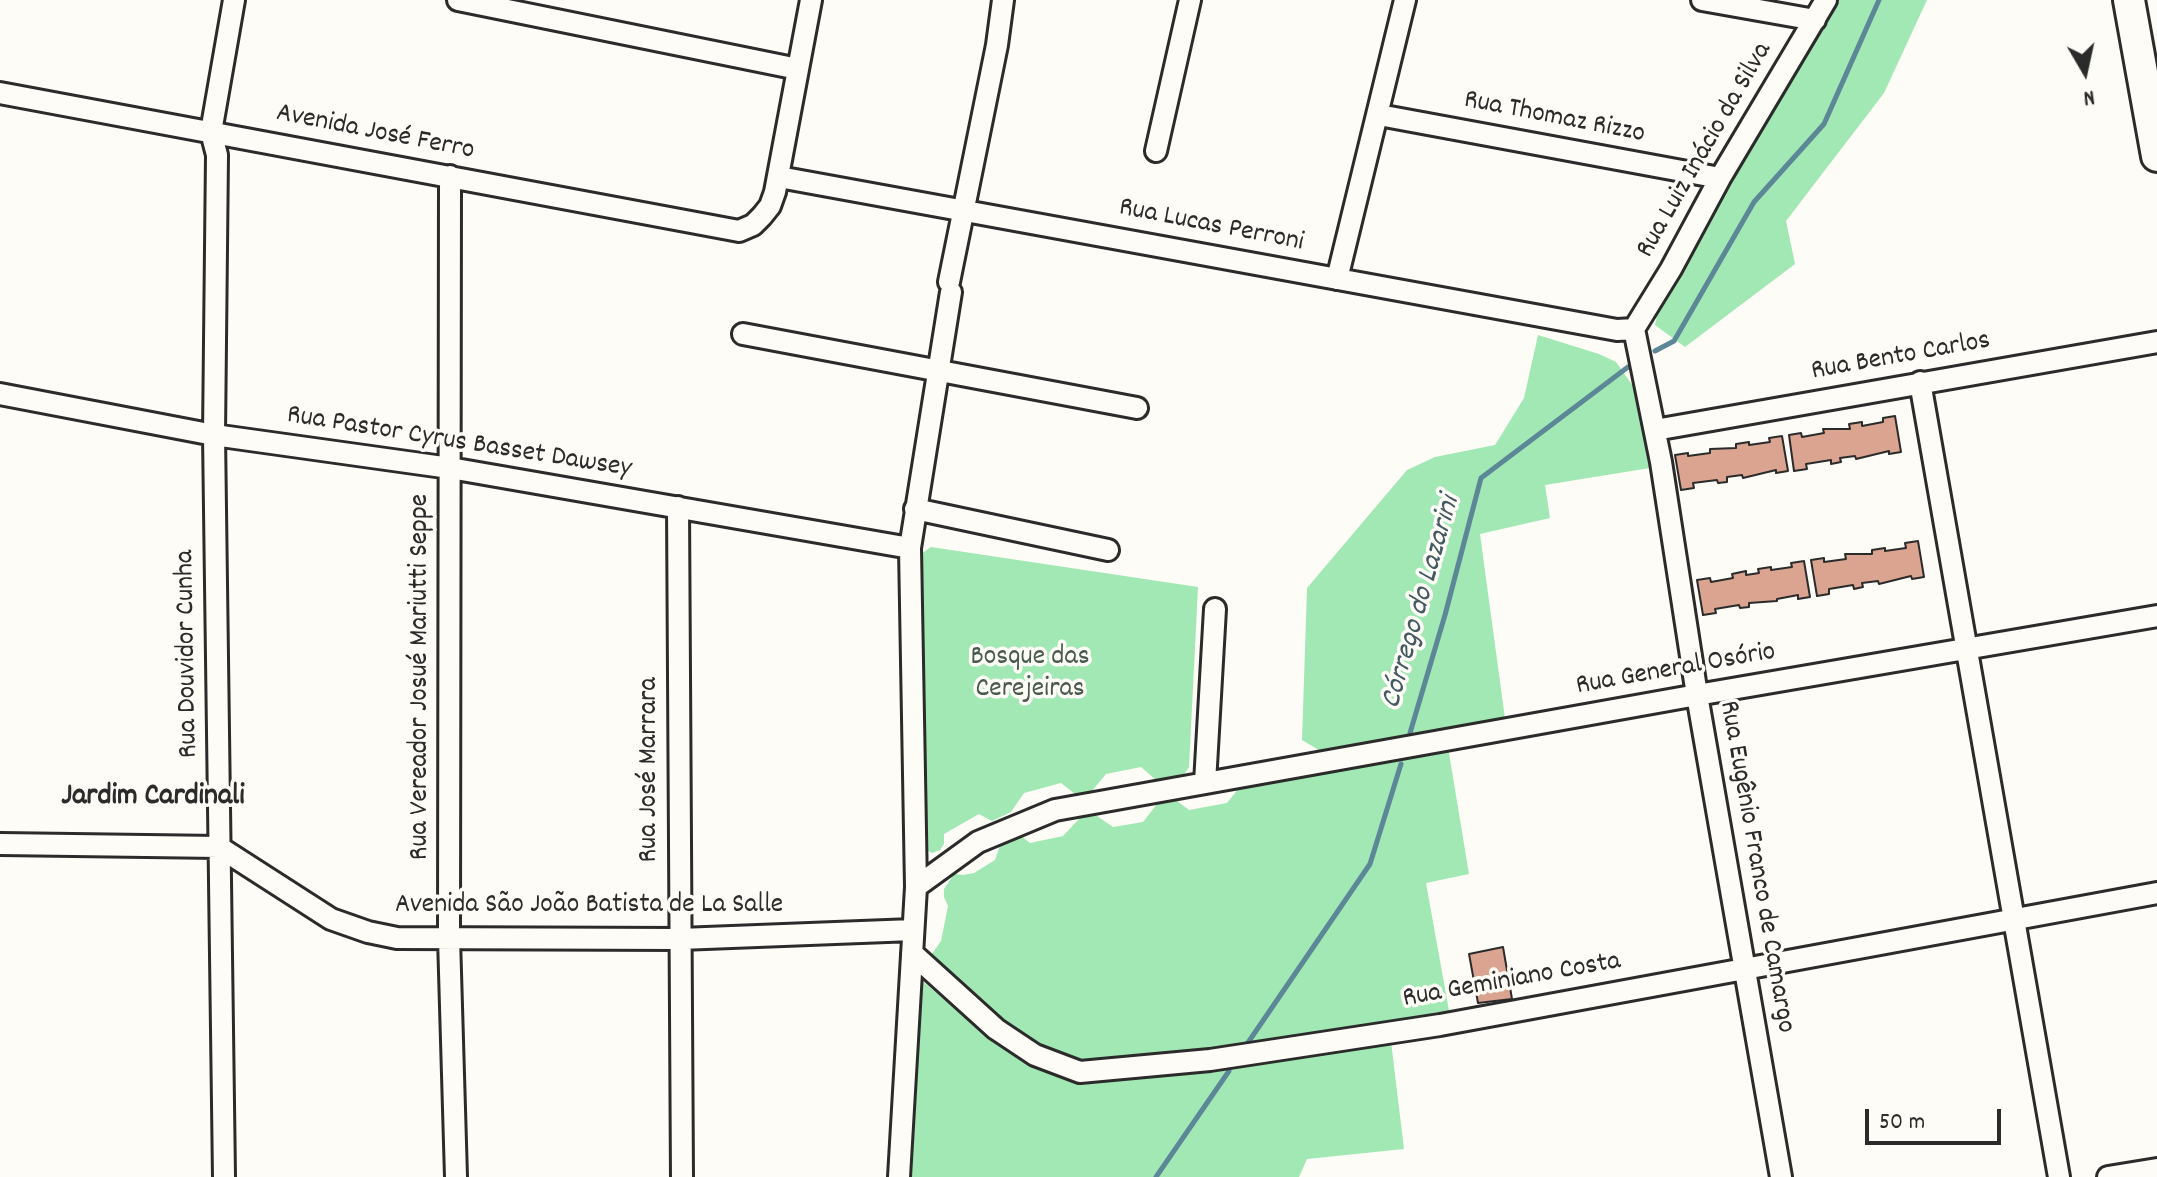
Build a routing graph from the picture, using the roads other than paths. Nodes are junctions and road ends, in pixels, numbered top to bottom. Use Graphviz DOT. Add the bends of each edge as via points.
graph roads {
  1 [pos="234,0"];
  2 [pos="458,0"];
  3 [pos="811,0"];
  4 [pos="1003,0"];
  5 [pos="1190,0"];
  6 [pos="1405,0"];
  7 [pos="1702,0"];
  8 [pos="1826,0"];
  9 [pos="2129,0"];
  10 [pos="1815,20"];
  11 [pos="798,69"];
  12 [pos="2149,70"];
  13 [pos="0,93"];
  14 [pos="1379,115"];
  15 [pos="211,132"];
  16 [pos="1156,151"];
  17 [pos="2157,156"];
  18 [pos="450,176"];
  19 [pos="779,177"];
  20 [pos="1720,178"];
  21 [pos="964,209"];
  22 [pos="1337,279"];
  23 [pos="1634,329"];
  24 [pos="743,334"];
  25 [pos="2157,342"];
  26 [pos="940,372"];
  27 [pos="1920,382"];
  28 [pos="0,394"];
  29 [pos="1137,408"];
  30 [pos="1655,430"];
  31 [pos="214,435"];
  32 [pos="450,468"];
  33 [pos="678,507"];
  34 [pos="915,509"];
  35 [pos="910,548"];
  36 [pos="1108,550"];
  37 [pos="1215,609"];
  38 [pos="2157,616"];
  39 [pos="1968,649"];
  40 [pos="1697,695"];
  41 [pos="1205,783"];
  42 [pos="0,844"];
  43 [pos="219,847"];
  44 [pos="916,887"];
  45 [pos="2157,893"];
  46 [pos="2012,918"];
  47 [pos="913,930"];
  48 [pos="449,938"];
  49 [pos="680,939"];
  50 [pos="912,953"];
  51 [pos="1745,969"];
  52 [pos="2157,1169"];
  53 [pos="224,1177"];
  54 [pos="456,1177"];
  55 [pos="682,1177"];
  56 [pos="899,1177"];
  57 [pos="1781,1177"];
  58 [pos="2059,1177"];
  59 [pos="2108,1177"];
  1 -- 15 [label="street, Rua Douvidor Cunha"];
  2 -- 11 [label="street"];
  3 -- 11 [label="street"];
  4 -- 21 [label="street"];
  5 -- 16 [label="street"];
  6 -- 14 [label="street"];
  7 -- 10 [label="street"];
  8 -- 10 [label="street, Rua Luiz Inácio da Silva"];
  9 -- 12 [label="street"];
  10 -- 20 [label="street, Rua Luiz Inácio da Silva"];
  11 -- 19 [label="street"];
  12 -- 17 [label="street"];
  13 -- 15 [label="street, Avenida José Ferro"];
  14 -- 20 [label="street, Rua Thomaz Rizzo"];
  14 -- 22 [label="street"];
  15 -- 18 [label="street, Avenida José Ferro"];
  15 -- 31 [label="street, Rua Douvidor Cunha" via="217,155"];
  18 -- 19 [label="street, Avenida José Ferro" via="739,231 753,225 770,206"];
  18 -- 32 [label="street, Rua Vereador Josué Mariutti Seppe"];
  19 -- 21 [label="street, Rua Lucas Perroni"];
  20 -- 23 [label="street, Rua Luiz Inácio da Silva"];
  21 -- 22 [label="street, Rua Lucas Perroni"];
  21 -- 26 [label="street"];
  22 -- 23 [label="street, Rua Lucas Perroni"];
  23 -- 30 [label="street, Rua Eugênio Franco de Camargo"];
  24 -- 26 [label="street"];
  25 -- 27 [label="street, Rua Bento Carlos"];
  26 -- 29 [label="street"];
  26 -- 34 [label="street"];
  27 -- 30 [label="street, Rua Bento Carlos"];
  27 -- 39 [label="street"];
  28 -- 31 [label="street, Rua Pastor Cyrus Basset Dawsey"];
  30 -- 40 [label="street, Rua Eugênio Franco de Camargo"];
  31 -- 32 [label="street, Rua Pastor Cyrus Basset Dawsey"];
  31 -- 43 [label="street, Rua Douvidor Cunha"];
  32 -- 33 [label="street, Rua Pastor Cyrus Basset Dawsey"];
  32 -- 48 [label="street, Rua Vereador Josué Mariutti Seppe"];
  33 -- 35 [label="street, Rua Pastor Cyrus Basset Dawsey"];
  33 -- 49 [label="street, Rua José Marrara"];
  34 -- 35 [label="street"];
  34 -- 36 [label="street"];
  35 -- 44 [label="street"];
  37 -- 41 [label="street"];
  38 -- 39 [label="street, Rua General Osório"];
  39 -- 40 [label="street, Rua General Osório"];
  39 -- 46 [label="street"];
  40 -- 41 [label="street, Rua General Osório"];
  40 -- 51 [label="street, Rua Eugênio Franco de Camargo"];
  41 -- 44 [label="street, Rua General Osório" via="1055,810 978,842"];
  42 -- 43 [label="street"];
  43 -- 48 [label="street, Avenida São João Batista de La Salle" via="331,919 397,938"];
  43 -- 53 [label="street, Rua Douvidor Cunha"];
  44 -- 47 [label="street"];
  45 -- 46 [label="street, Rua Geminiano Costa"];
  46 -- 51 [label="street, Rua Geminiano Costa"];
  46 -- 58 [label="street"];
  47 -- 49 [label="street, Avenida São João Batista de La Salle"];
  47 -- 50 [label="street"];
  48 -- 49 [label="street, Avenida São João Batista de La Salle"];
  48 -- 54 [label="street, Rua Vereador Josué Mariutti Seppe"];
  49 -- 55 [label="street, Rua José Marrara"];
  50 -- 51 [label="street, Rua Geminiano Costa" via="996,1029 1035,1055 1080,1072 1210,1060 1440,1025"];
  50 -- 56 [label="street"];
  51 -- 57 [label="street, Rua Eugênio Franco de Camargo"];
  52 -- 59 [label="street"];
}
